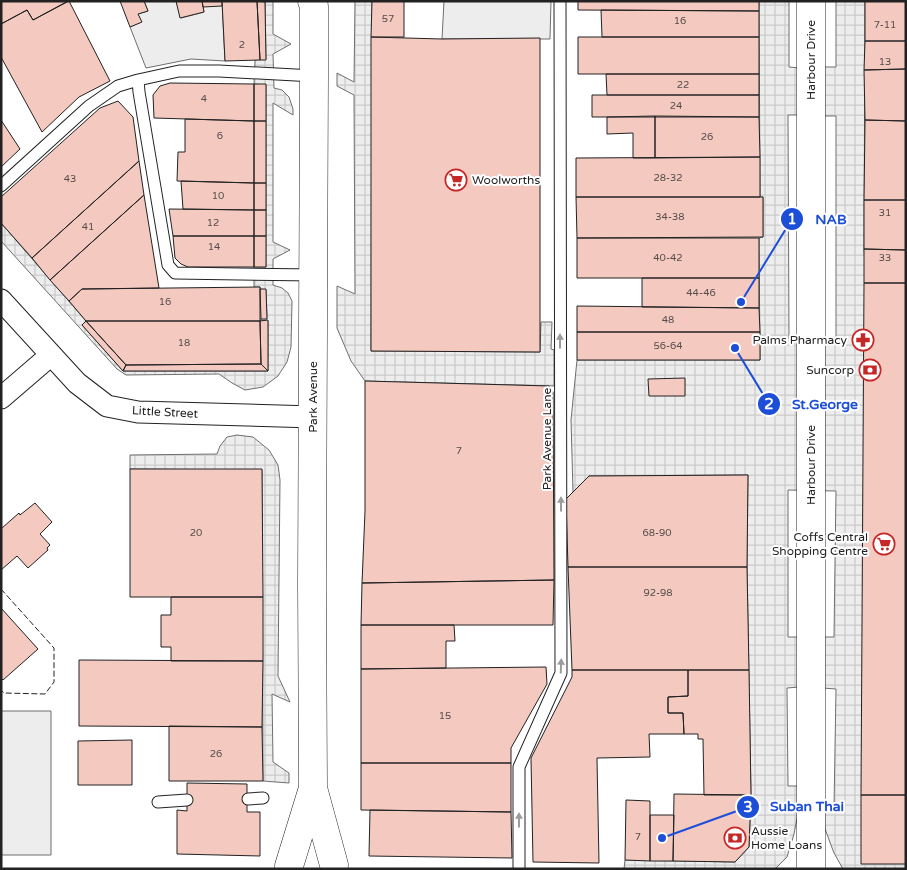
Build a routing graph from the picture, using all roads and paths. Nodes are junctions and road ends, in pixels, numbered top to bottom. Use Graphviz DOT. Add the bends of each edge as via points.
graph roads {
  1 [pos="560,1"];
  2 [pos="811,1"];
  3 [pos="314,3"];
  4 [pos="314,76"];
  5 [pos="138,80"];
  6 [pos="1,186"];
  7 [pos="314,275"];
  8 [pos="1,300"];
  9 [pos="51,355"];
  10 [pos="1,398"];
  11 [pos="314,417"];
  12 [pos="313,788"];
  13 [pos="263,798"];
  14 [pos="248,799"];
  15 [pos="187,800"];
  16 [pos="158,802"];
  17 [pos="287,867"];
  18 [pos="337,867"];
  19 [pos="520,869"];
  20 [pos="811,869"];
  19 -- 1 [label="lane, Park Avenue Lane, one-way" via="519,767 561,673"];
  2 -- 20 [label="street, Harbour Drive"];
  3 -- 4 [label="street, Park Avenue"];
  4 -- 5 [label="lane" via="179,71"];
  4 -- 7 [label="street, Park Avenue"];
  5 -- 6 [label="lane" via="118,86 88,106"];
  5 -- 7 [label="lane" via="168,265 175,273"];
  7 -- 11 [label="street, Park Avenue"];
  8 -- 9 [label="street, Little Street"];
  9 -- 10 [label="street"];
  9 -- 11 [label="street, Little Street" via="77,383 106,406 138,412"];
  11 -- 12 [label="street, Park Avenue"];
  12 -- 17 [label="street, Park Avenue"];
  12 -- 18 [label="street, Park Avenue"];
  13 -- 14 [label="lane"];
  15 -- 16 [label="lane"];
  17 -- 18 [label="street" via="304,861 319,861"];
}
